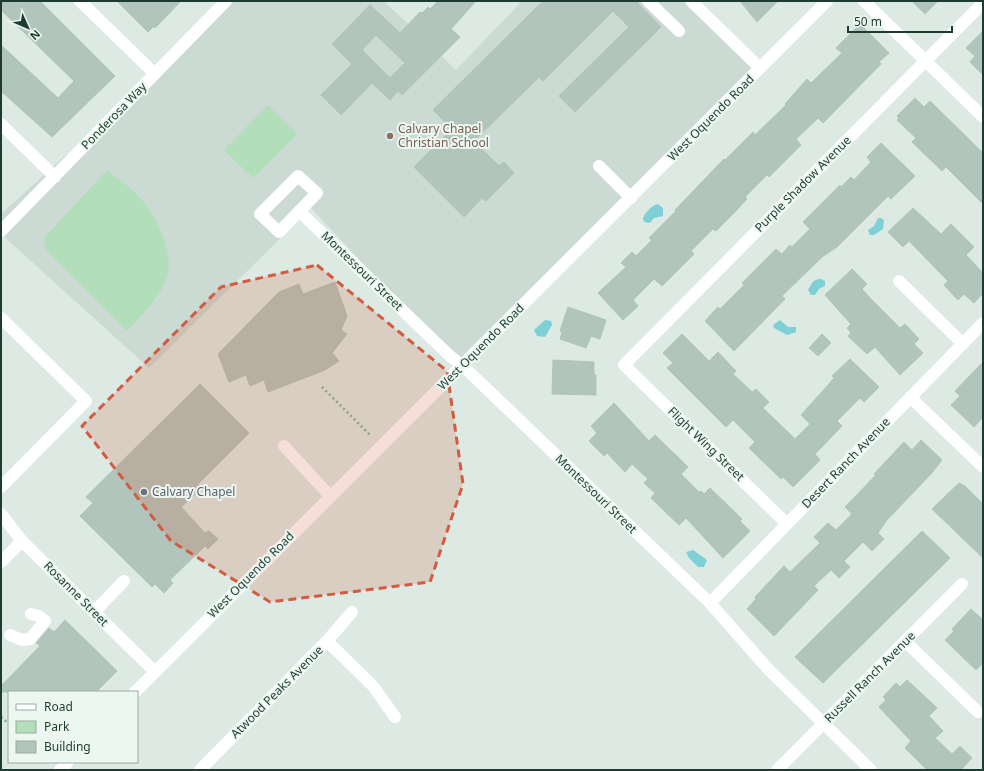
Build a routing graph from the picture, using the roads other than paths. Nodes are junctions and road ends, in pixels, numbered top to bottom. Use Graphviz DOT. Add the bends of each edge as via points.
graph roads {
  1 [pos="80,1"];
  2 [pos="226,1"];
  3 [pos="648,1"];
  4 [pos="691,1"];
  5 [pos="827,1"];
  6 [pos="864,1"];
  7 [pos="983,3"];
  8 [pos="679,31"];
  9 [pos="926,61"];
  10 [pos="760,68"];
  11 [pos="155,74"];
  12 [pos="983,117"];
  13 [pos="1,124"];
  14 [pos="599,166"];
  15 [pos="55,177"];
  16 [pos="631,198"];
  17 [pos="299,211"];
  18 [pos="1,231"];
  19 [pos="899,281"];
  20 [pos="1,318"];
  21 [pos="983,323"];
  22 [pos="962,344"];
  23 [pos="624,365"];
  24 [pos="462,366"];
  25 [pos="910,397"];
  26 [pos="284,446"];
  27 [pos="983,467"];
  28 [pos="1,487"];
  29 [pos="330,496"];
  30 [pos="1,514"];
  31 [pos="787,524"];
  32 [pos="22,541"];
  33 [pos="1,562"];
  34 [pos="124,581"];
  35 [pos="962,584"];
  36 [pos="710,603"];
  37 [pos="94,612"];
  38 [pos="352,612"];
  39 [pos="31,614"];
  40 [pos="10,635"];
  41 [pos="327,641"];
  42 [pos="905,641"];
  43 [pos="154,671"];
  44 [pos="136,691"];
  45 [pos="978,712"];
  46 [pos="395,717"];
  47 [pos="823,724"];
  48 [pos="200,770"];
  49 [pos="777,770"];
  50 [pos="871,770"];
  1 -- 11 [label="street"];
  2 -- 11 [label="street, Ponderosa Way"];
  3 -- 8 [label="street"];
  4 -- 10 [label="street"];
  5 -- 10 [label="street, West Oquendo Road"];
  6 -- 9 [label="street"];
  7 -- 9 [label="street, Purple Shadow Avenue"];
  9 -- 12 [label="street"];
  9 -- 23 [label="street, Purple Shadow Avenue"];
  10 -- 16 [label="street, West Oquendo Road"];
  11 -- 15 [label="street, Ponderosa Way"];
  13 -- 15 [label="street"];
  14 -- 16 [label="street"];
  15 -- 18 [label="street, Ponderosa Way"];
  16 -- 24 [label="street, West Oquendo Road"];
  17 -- 17 [label="street" via="317,193 298,176 260,214 279,232"];
  17 -- 24 [label="street, Montessouri Street"];
  19 -- 22 [label="street"];
  20 -- 28 [label="street" via="86,401"];
  21 -- 22 [label="street, Desert Ranch Avenue"];
  22 -- 25 [label="street, Desert Ranch Avenue"];
  23 -- 31 [label="street, Flight Wing Street"];
  24 -- 29 [label="street, West Oquendo Road"];
  24 -- 36 [label="street, Montessouri Street"];
  25 -- 27 [label="street"];
  25 -- 31 [label="street, Desert Ranch Avenue"];
  26 -- 29 [label="street"];
  29 -- 43 [label="street, West Oquendo Road"];
  30 -- 32 [label="street, Rosanne Street"];
  31 -- 36 [label="street, Desert Ranch Avenue"];
  32 -- 33 [label="street"];
  32 -- 37 [label="street, Rosanne Street"];
  34 -- 37 [label="street"];
  35 -- 42 [label="street, Russell Ranch Avenue"];
  36 -- 47 [label="street, Montessouri Street" via="769,670"];
  37 -- 43 [label="street, Rosanne Street"];
  38 -- 41 [label="street, Atwood Peaks Avenue"];
  39 -- 40 [label="street" via="45,621 30,639 22,640"];
  41 -- 46 [label="street" via="373,686"];
  41 -- 48 [label="street, Atwood Peaks Avenue"];
  42 -- 45 [label="street"];
  42 -- 47 [label="street, Russell Ranch Avenue"];
  43 -- 44 [label="street, West Oquendo Road"];
  47 -- 49 [label="street, Russell Ranch Avenue"];
  47 -- 50 [label="street, Montessouri Street"];
}
